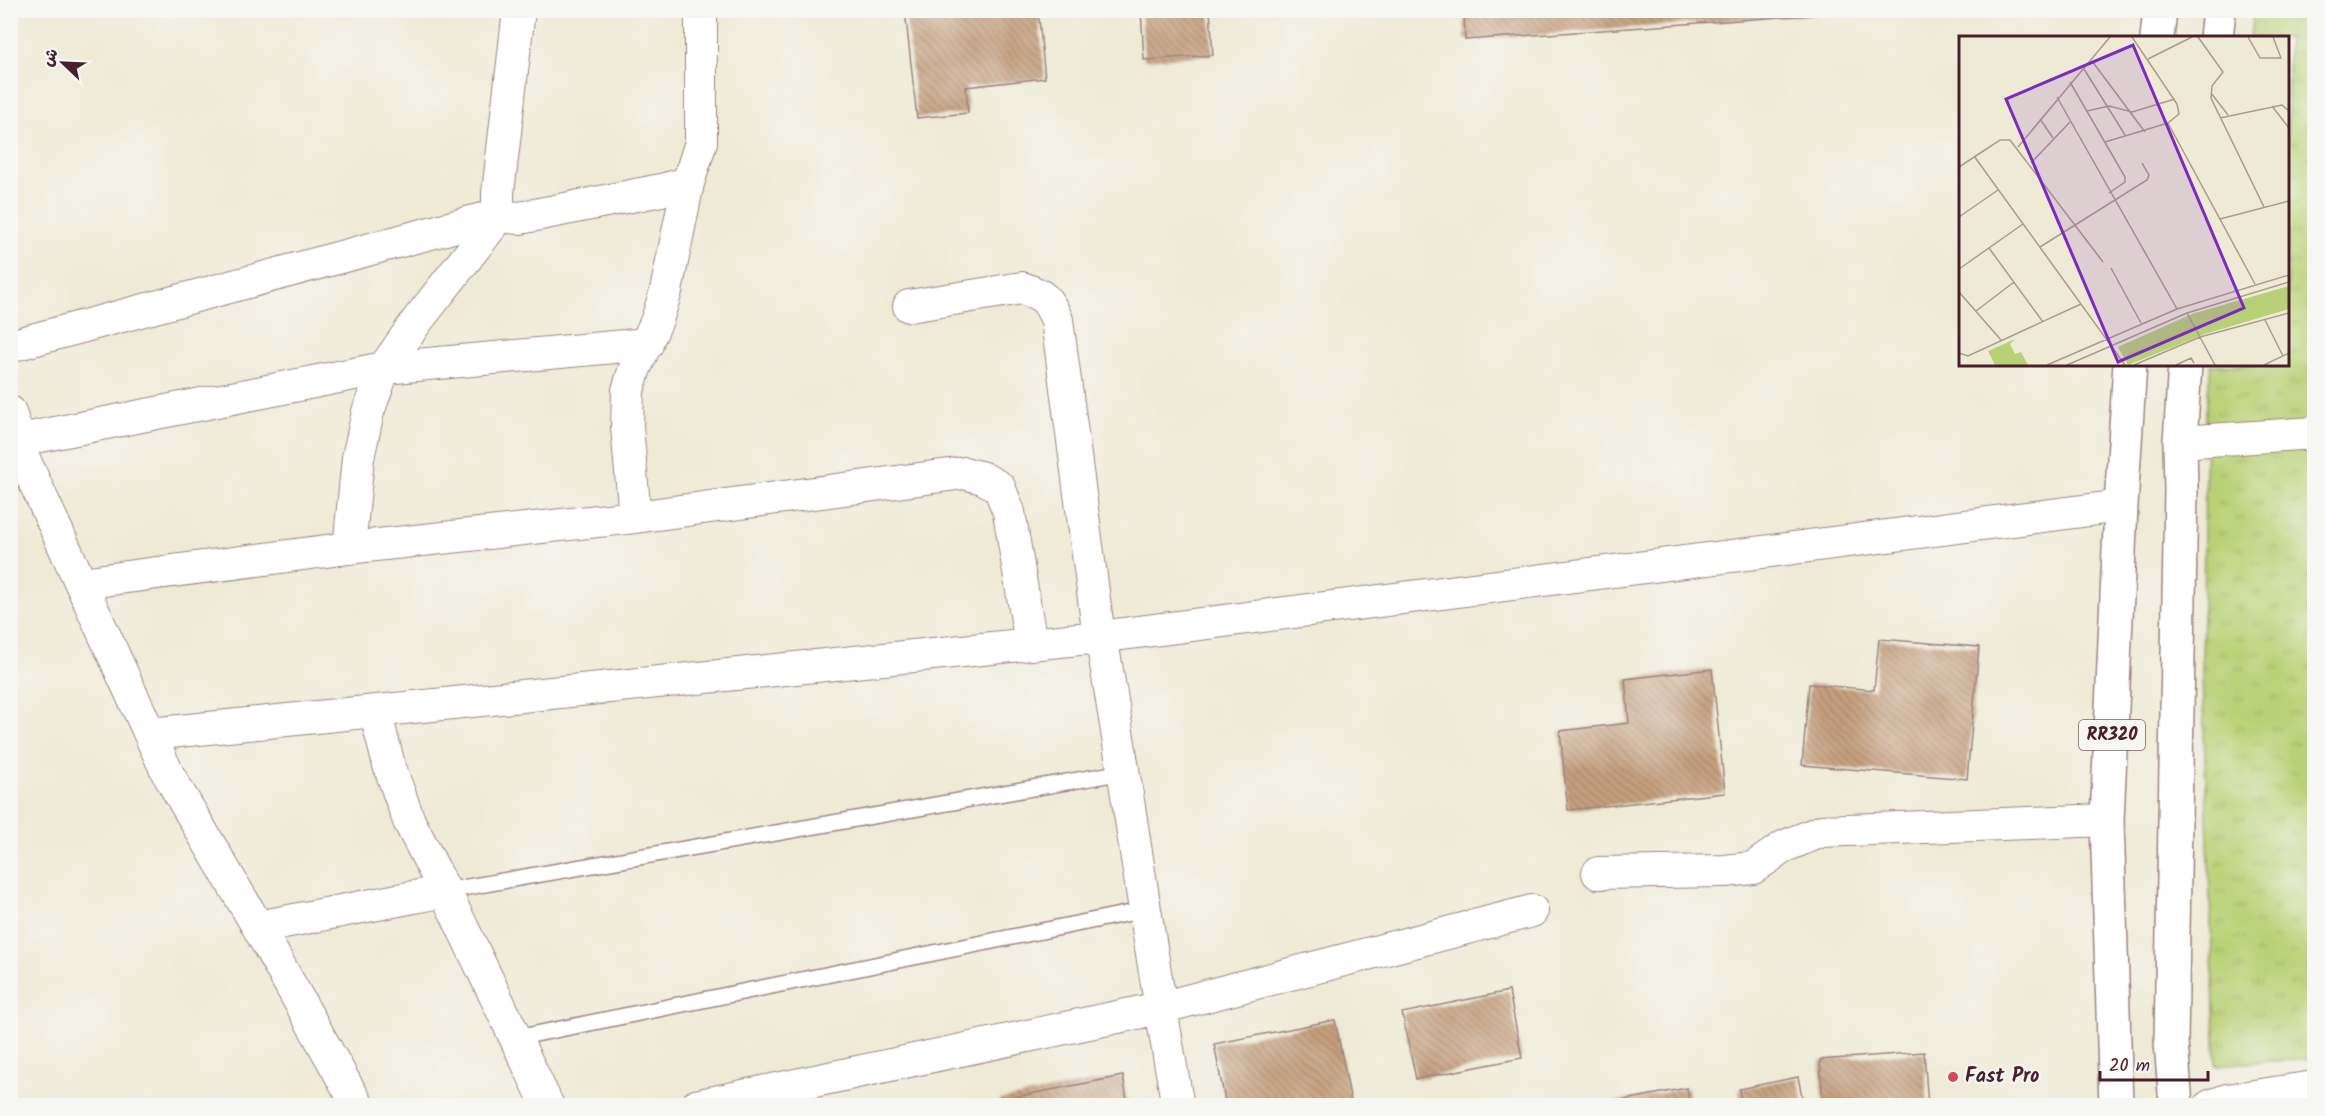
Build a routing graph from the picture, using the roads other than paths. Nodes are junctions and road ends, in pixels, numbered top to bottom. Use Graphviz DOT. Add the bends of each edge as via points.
graph roads {
  1 [pos="519,10"];
  2 [pos="701,10"];
  3 [pos="2160,10"];
  4 [pos="2219,10"];
  5 [pos="2157,36"];
  6 [pos="2216,36"];
  7 [pos="688,183"];
  8 [pos="501,214"];
  9 [pos="909,306"];
  10 [pos="646,344"];
  11 [pos="10,346"];
  12 [pos="2130,366"];
  13 [pos="2186,366"];
  14 [pos="384,368"];
  15 [pos="15,426"];
  16 [pos="2314,433"];
  17 [pos="2180,442"];
  18 [pos="2121,506"];
  19 [pos="635,517"];
  20 [pos="349,548"];
  21 [pos="81,583"];
  22 [pos="1099,637"];
  23 [pos="1031,644"];
  24 [pos="375,711"];
  25 [pos="150,734"];
  26 [pos="1124,772"];
  27 [pos="2107,820"];
  28 [pos="1598,873"];
  29 [pos="445,891"];
  30 [pos="1145,910"];
  31 [pos="1532,911"];
  32 [pos="258,927"];
  33 [pos="1160,1008"];
  34 [pos="516,1038"];
  35 [pos="2314,1087"];
  36 [pos="358,1106"];
  37 [pos="548,1106"];
  38 [pos="696,1106"];
  39 [pos="1178,1106"];
  40 [pos="2116,1106"];
  41 [pos="2176,1106"];
  42 [pos="2210,1106"];
  1 -- 8 [label="street" via="498,193"];
  2 -- 7 [label="street" via="701,142"];
  3 -- 5 [label="main road"];
  4 -- 6 [label="main road"];
  7 -- 8 [label="street" via="520,218"];
  7 -- 10 [label="street" via="666,291"];
  8 -- 11 [label="street"];
  8 -- 14 [label="street"];
  9 -- 22 [label="street" via="1022,288 1049,302 1057,320"];
  10 -- 14 [label="street"];
  10 -- 19 [label="street" via="628,390 627,427"];
  12 -- 18 [label="main road, RR320"];
  13 -- 17 [label="main road"];
  14 -- 15 [label="street"];
  14 -- 20 [label="street" via="368,412 358,458"];
  15 -- 21 [label="street" via="24,459"];
  16 -- 17 [label="street"];
  17 -- 41 [label="main road" via="2171,1042"];
  18 -- 22 [label="street"];
  18 -- 27 [label="main road, RR320"];
  19 -- 20 [label="street"];
  19 -- 23 [label="street" via="964,473 983,478 999,487 1009,512"];
  20 -- 21 [label="street"];
  21 -- 25 [label="street"];
  22 -- 23 [label="street"];
  22 -- 26 [label="street"];
  23 -- 24 [label="street"];
  24 -- 25 [label="street"];
  24 -- 29 [label="street" via="409,821"];
  25 -- 32 [label="street" via="168,774"];
  26 -- 29 [label="lane"];
  26 -- 30 [label="street"];
  27 -- 28 [label="street" via="1822,831 1785,846 1753,868"];
  27 -- 40 [label="main road, RR320"];
  29 -- 32 [label="street"];
  29 -- 34 [label="street"];
  30 -- 33 [label="street"];
  30 -- 34 [label="lane"];
  31 -- 33 [label="street"];
  32 -- 36 [label="street"];
  33 -- 38 [label="street"];
  33 -- 39 [label="street"];
  34 -- 37 [label="street"];
  35 -- 42 [label="street"];
}
